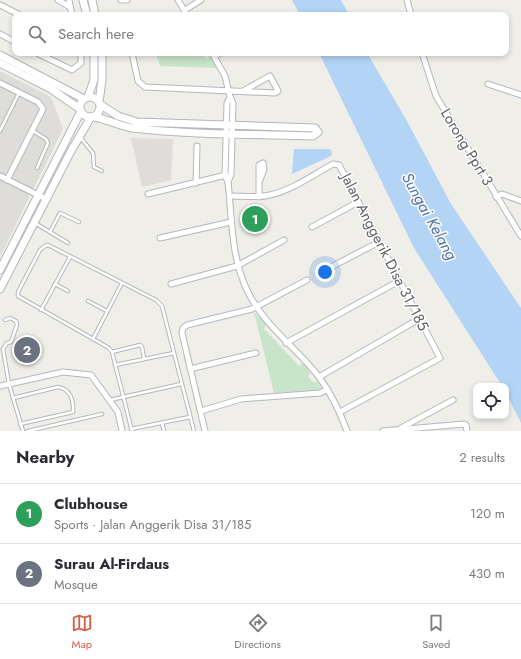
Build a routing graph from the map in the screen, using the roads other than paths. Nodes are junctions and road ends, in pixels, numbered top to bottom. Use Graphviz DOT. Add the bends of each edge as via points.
graph roads {
  1 [pos="58,0"];
  2 [pos="69,0"];
  3 [pos="83,0"];
  4 [pos="92,0"];
  5 [pos="120,0"];
  6 [pos="127,0"];
  7 [pos="178,0"];
  8 [pos="201,0"];
  9 [pos="407,0"];
  10 [pos="0,4"];
  11 [pos="70,7"];
  12 [pos="15,12"];
  13 [pos="71,12"];
  14 [pos="86,12"];
  15 [pos="94,12"];
  16 [pos="186,12"];
  17 [pos="410,12"];
  18 [pos="0,34"];
  19 [pos="12,40"];
  20 [pos="0,55"];
  21 [pos="43,56"];
  22 [pos="81,56"];
  23 [pos="94,56"];
  24 [pos="102,56"];
  25 [pos="133,56"];
  26 [pos="214,56"];
  27 [pos="423,56"];
  28 [pos="0,63"];
  29 [pos="0,83"];
  30 [pos="488,84"];
  31 [pos="229,90"];
  32 [pos="243,91"];
  33 [pos="19,93"];
  34 [pos="521,95"];
  35 [pos="230,97"];
  36 [pos="86,98"];
  37 [pos="100,104"];
  38 [pos="81,110"];
  39 [pos="227,110"];
  40 [pos="233,110"];
  41 [pos="93,117"];
  42 [pos="229,125"];
  43 [pos="0,131"];
  44 [pos="32,131"];
  45 [pos="229,133"];
  46 [pos="80,136"];
  47 [pos="197,146"];
  48 [pos="36,168"];
  49 [pos="102,171"];
  50 [pos="231,174"];
  51 [pos="0,176"];
  52 [pos="225,176"];
  53 [pos="7,180"];
  54 [pos="260,180"];
  55 [pos="228,182"];
  56 [pos="196,183"];
  57 [pos="148,194"];
  58 [pos="39,196"];
  59 [pos="230,196"];
  60 [pos="258,196"];
  61 [pos="496,196"];
  62 [pos="46,199"];
  63 [pos="358,202"];
  64 [pos="521,202"];
  65 [pos="79,222"];
  66 [pos="232,222"];
  67 [pos="35,223"];
  68 [pos="312,227"];
  69 [pos="50,232"];
  70 [pos="521,236"];
  71 [pos="160,238"];
  72 [pos="284,240"];
  73 [pos="379,242"];
  74 [pos="68,243"];
  75 [pos="70,257"];
  76 [pos="237,266"];
  77 [pos="333,266"];
  78 [pos="0,270"];
  79 [pos="307,280"];
  80 [pos="399,281"];
  81 [pos="122,283"];
  82 [pos="55,284"];
  83 [pos="171,284"];
  84 [pos="0,289"];
  85 [pos="68,290"];
  86 [pos="88,301"];
  87 [pos="256,306"];
  88 [pos="41,310"];
  89 [pos="107,311"];
  90 [pos="5,320"];
  91 [pos="420,320"];
  92 [pos="93,338"];
  93 [pos="286,342"];
  94 [pos="112,352"];
  95 [pos="256,353"];
  96 [pos="174,354"];
  97 [pos="144,359"];
  98 [pos="115,365"];
  99 [pos="190,369"];
  100 [pos="319,377"];
  101 [pos="9,384"];
  102 [pos="181,384"];
  103 [pos="0,386"];
  104 [pos="326,390"];
  105 [pos="123,397"];
  106 [pos="13,398"];
  107 [pos="110,400"];
  108 [pos="453,400"];
  109 [pos="200,411"];
  110 [pos="340,412"];
  111 [pos="102,414"];
  112 [pos="190,417"];
  113 [pos="162,423"];
  114 [pos="20,424"];
  115 [pos="43,429"];
  116 [pos="132,430"];
  117 [pos="398,430"];
  118 [pos="22,431"];
  119 [pos="28,431"];
  120 [pos="122,431"];
  121 [pos="164,431"];
  122 [pos="194,431"];
  123 [pos="205,431"];
  124 [pos="347,431"];
  125 [pos="384,431"];
  126 [pos="468,431"];
  1 -- 11 [label="street"];
  2 -- 11 [label="street"];
  3 -- 14 [label="main road"];
  4 -- 15 [label="main road"];
  5 -- 6 [label="street"];
  7 -- 16 [label="street"];
  8 -- 16 [label="street"];
  9 -- 17 [label="street"];
  10 -- 12 [label="street"];
  11 -- 13 [label="street"];
  18 -- 19 [label="street"];
  20 -- 36 [label="main road"];
  21 -- 22 [label="street" via="72,70 81,63"];
  23 -- 36 [label="main road" via="94,80"];
  24 -- 37 [label="main road"];
  25 -- 31 [label="street" via="138,81 145,87"];
  26 -- 31 [label="street" via="225,76"];
  27 -- 61 [label="street, Lorong Pprt 3" via="436,96"];
  28 -- 38 [label="main road" via="51,89"];
  29 -- 33 [label="street"];
  30 -- 34 [label="street"];
  31 -- 32 [label="street"];
  31 -- 35 [label="street"];
  32 -- 32 [label="street" via="270,76 278,91 275,93"];
  33 -- 43 [label="lane"];
  33 -- 44 [label="street" via="38,102 43,108"];
  35 -- 39 [label="street"];
  35 -- 40 [label="street"];
  36 -- 37 [label="main road" via="94,98"];
  36 -- 38 [label="main road"];
  37 -- 41 [label="main road" via="100,112"];
  37 -- 42 [label="main road" via="118,116 137,122"];
  38 -- 41 [label="main road" via="84,115"];
  38 -- 58 [label="main road"];
  39 -- 40 [label="street"];
  39 -- 42 [label="street"];
  40 -- 42 [label="street"];
  41 -- 45 [label="main road" via="130,127 161,131"];
  41 -- 46 [label="main road"];
  42 -- 45 [label="street"];
  42 -- 45 [label="main road" via="314,128 318,132 313,136"];
  44 -- 48 [label="lane" via="48,143"];
  44 -- 53 [label="street"];
  45 -- 50 [label="street"];
  45 -- 52 [label="street"];
  46 -- 49 [label="lane" via="93,153 94,167"];
  46 -- 62 [label="main road"];
  47 -- 56 [label="street"];
  50 -- 52 [label="street"];
  50 -- 55 [label="street"];
  51 -- 53 [label="street"];
  52 -- 55 [label="street"];
  52 -- 56 [label="street"];
  53 -- 58 [label="street"];
  54 -- 60 [label="street"];
  55 -- 59 [label="street"];
  56 -- 57 [label="street"];
  58 -- 62 [label="street"];
  58 -- 78 [label="main road"];
  59 -- 60 [label="street, Jalan Anggerik Disa 31/185"];
  59 -- 66 [label="street"];
  60 -- 63 [label="street, Jalan Anggerik Disa 31/185" via="280,192 335,164 341,167"];
  61 -- 64 [label="street" via="502,194"];
  61 -- 70 [label="street, Lorong Pprt 3"];
  62 -- 67 [label="main road"];
  63 -- 68 [label="street"];
  63 -- 73 [label="street, Jalan Anggerik Disa 31/185"];
  65 -- 69 [label="lane" via="60,213"];
  66 -- 71 [label="street"];
  66 -- 76 [label="street"];
  67 -- 69 [label="lane"];
  67 -- 84 [label="main road"];
  69 -- 74 [label="lane"];
  72 -- 76 [label="street"];
  73 -- 77 [label="street"];
  73 -- 80 [label="street, Jalan Anggerik Disa 31/185"];
  75 -- 81 [label="lane"];
  75 -- 82 [label="lane"];
  75 -- 88 [label="lane" via="48,246 40,250 18,292 19,298"];
  76 -- 83 [label="street"];
  76 -- 87 [label="street"];
  79 -- 87 [label="street"];
  80 -- 91 [label="street, Jalan Anggerik Disa 31/185"];
  80 -- 93 [label="street"];
  81 -- 89 [label="lane"];
  81 -- 96 [label="lane" via="156,300 162,306"];
  82 -- 85 [label="lane"];
  82 -- 88 [label="lane"];
  86 -- 89 [label="lane"];
  87 -- 93 [label="street" via="268,324"];
  87 -- 99 [label="street" via="184,326 182,333"];
  88 -- 92 [label="lane"];
  89 -- 92 [label="lane"];
  90 -- 101 [label="lane" via="10,318 16,321 17,325 11,342 3,349"];
  91 -- 100 [label="street"];
  91 -- 110 [label="street, Jalan Anggerik Disa 31/185" via="440,358"];
  92 -- 94 [label="lane"];
  93 -- 100 [label="street"];
  94 -- 97 [label="lane" via="140,345"];
  94 -- 98 [label="lane"];
  95 -- 99 [label="street"];
  96 -- 97 [label="lane"];
  96 -- 102 [label="lane"];
  97 -- 98 [label="lane"];
  98 -- 105 [label="lane"];
  99 -- 109 [label="street"];
  100 -- 104 [label="street"];
  101 -- 103 [label="street"];
  101 -- 106 [label="lane"];
  101 -- 107 [label="street" via="63,372 91,375"];
  102 -- 105 [label="lane"];
  102 -- 112 [label="lane"];
  104 -- 109 [label="street" via="320,393 241,399"];
  104 -- 110 [label="street"];
  105 -- 107 [label="lane"];
  105 -- 116 [label="lane"];
  106 -- 114 [label="lane"];
  106 -- 114 [label="lane" via="58,387 70,394 73,412"];
  107 -- 120 [label="street" via="118,412"];
  108 -- 117 [label="street"];
  109 -- 123 [label="street"];
  110 -- 124 [label="street"];
  111 -- 115 [label="lane"];
  112 -- 113 [label="lane"];
  112 -- 122 [label="lane"];
  113 -- 116 [label="lane"];
  113 -- 121 [label="lane"];
  114 -- 118 [label="lane"];
  115 -- 119 [label="lane"];
  117 -- 125 [label="street"];
  117 -- 126 [label="street" via="464,424"];
}
